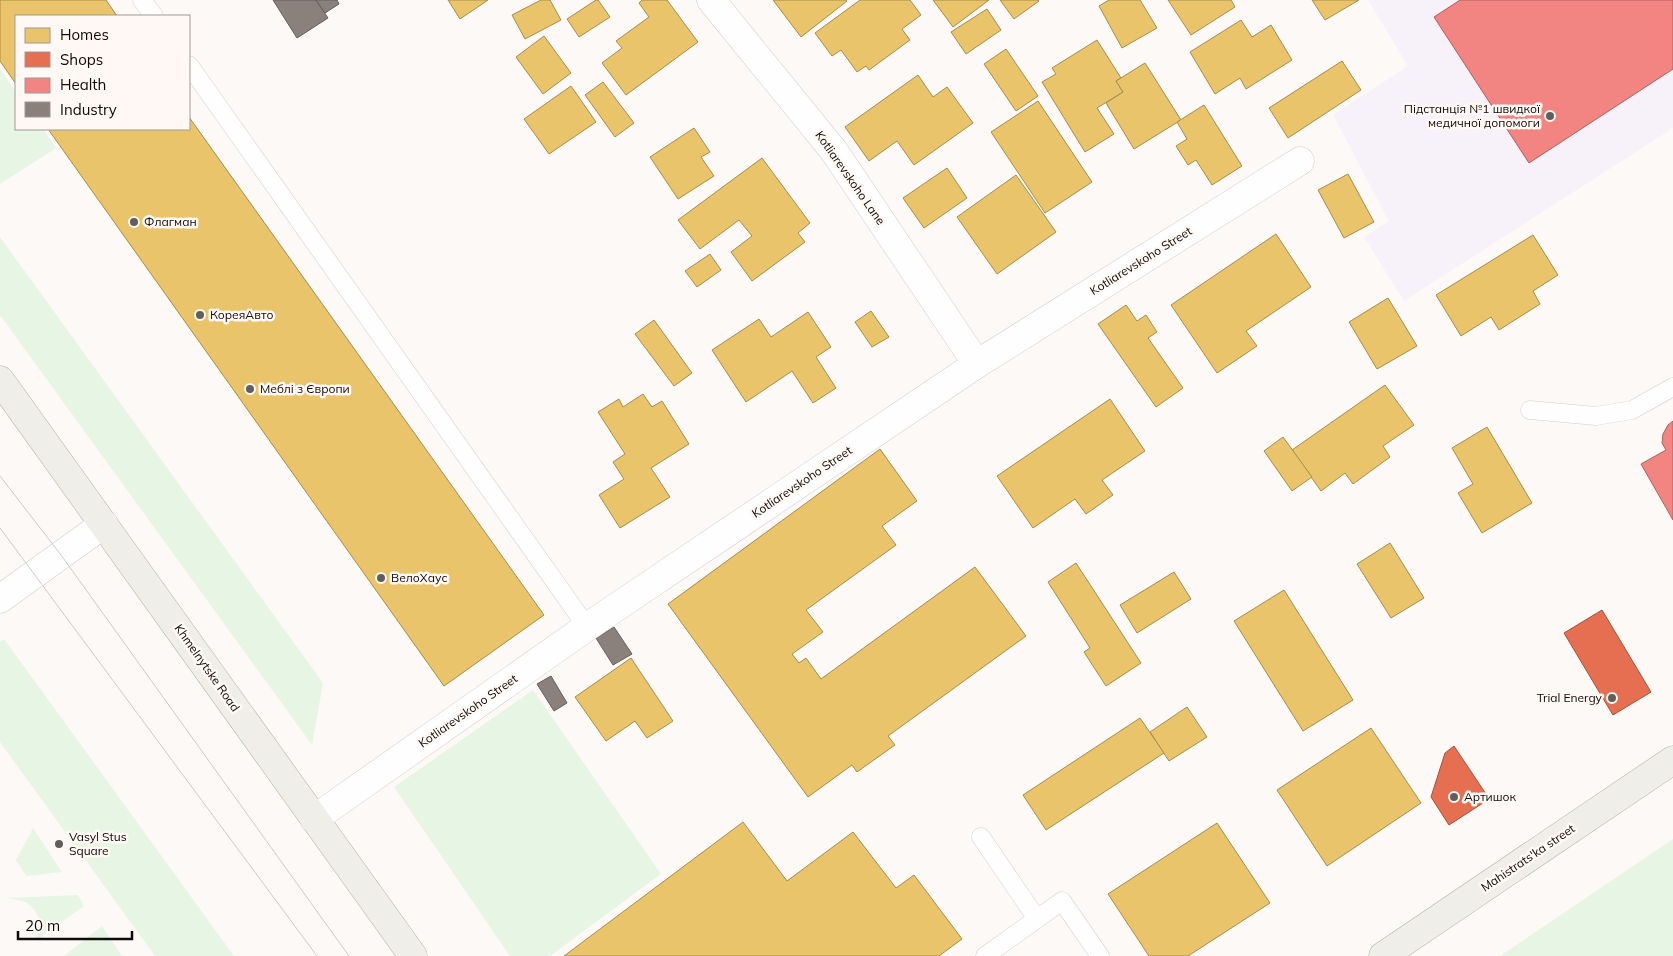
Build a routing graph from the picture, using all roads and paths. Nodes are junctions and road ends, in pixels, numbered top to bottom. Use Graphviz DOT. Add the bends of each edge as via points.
graph roads {
  1 [pos="142,0"];
  2 [pos="711,0"];
  3 [pos="153,15"];
  4 [pos="190,66"];
  5 [pos="1300,161"];
  6 [pos="977,364"];
  7 [pos="0,380"];
  8 [pos="1673,387"];
  9 [pos="1530,410"];
  10 [pos="104,524"];
  11 [pos="0,599"];
  12 [pos="587,627"];
  13 [pos="1673,760"];
  14 [pos="314,819"];
  15 [pos="982,837"];
  16 [pos="1037,919"];
  17 [pos="413,956"];
  18 [pos="985,956"];
  19 [pos="1100,956"];
  20 [pos="1383,956"];
  1 -- 3 [label="lane"];
  2 -- 6 [label="street, Kotliarevskoho Lane" via="834,151"];
  4 -- 12 [label="lane"];
  5 -- 6 [label="street, Kotliarevskoho Street"];
  6 -- 12 [label="street, Kotliarevskoho Street"];
  7 -- 10 [label="main road, Khmelnytske Road"];
  8 -- 9 [label="lane" via="1632,410 1596,416"];
  10 -- 11 [label="street"];
  10 -- 14 [label="main road, Khmelnytske Road"];
  12 -- 14 [label="street, Kotliarevskoho Street"];
  13 -- 20 [label="main road, Mahistrats'ka street"];
  14 -- 17 [label="main road, Khmelnytske Road"];
  15 -- 16 [label="lane"];
  16 -- 18 [label="lane"];
  16 -- 19 [label="lane" via="1062,901"];
}
